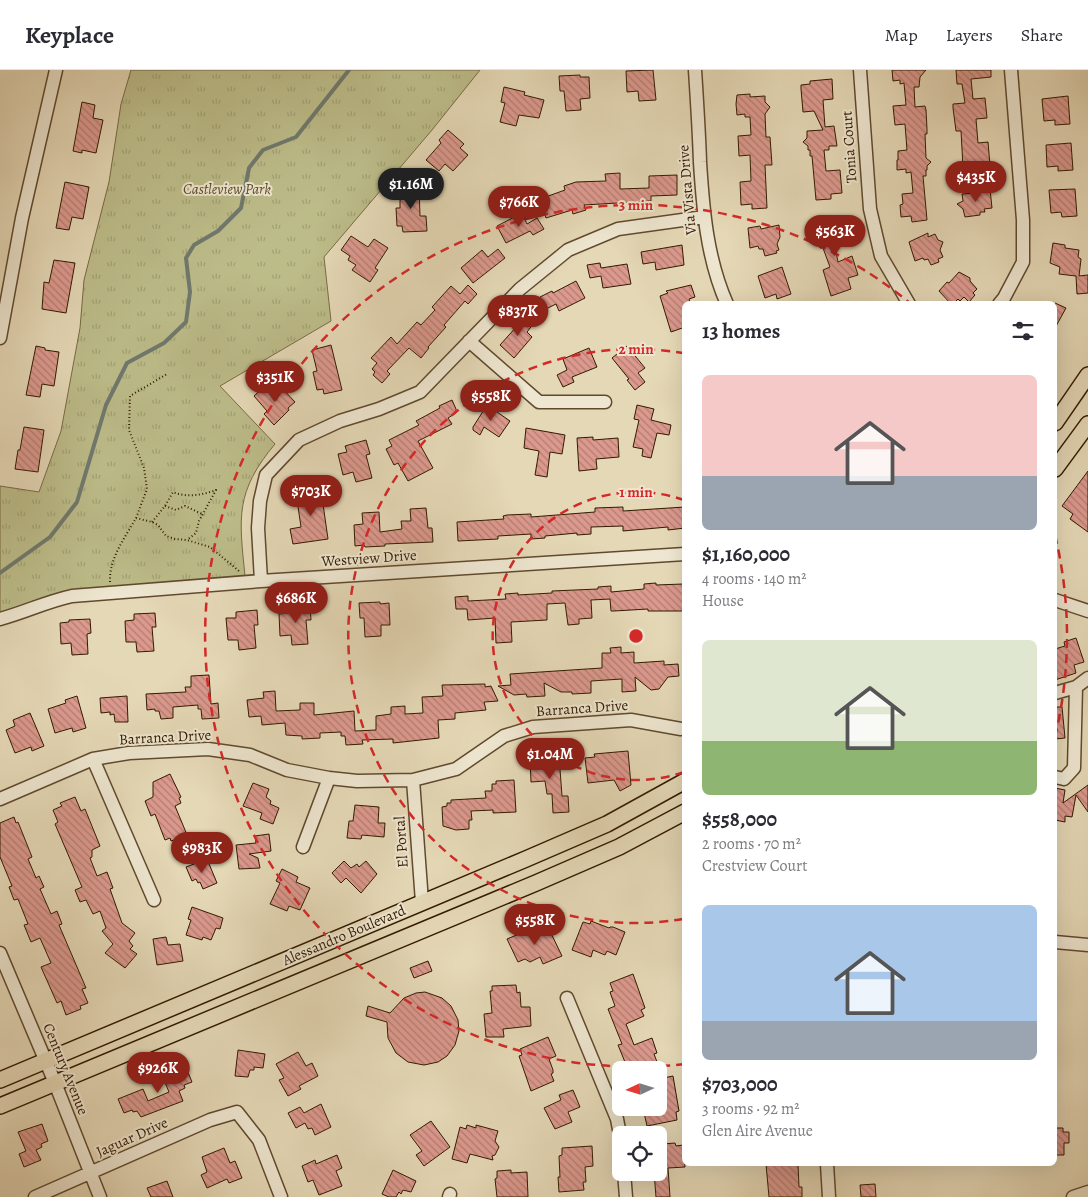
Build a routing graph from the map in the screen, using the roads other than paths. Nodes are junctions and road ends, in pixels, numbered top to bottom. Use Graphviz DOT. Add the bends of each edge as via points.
graph roads {
  1 [pos="56,70"];
  2 [pos="695,70"];
  3 [pos="860,70"];
  4 [pos="1011,70"];
  5 [pos="704,216"];
  6 [pos="726,301"];
  7 [pos="907,301"];
  8 [pos="1002,301"];
  9 [pos="1,321"];
  10 [pos="0,338"];
  11 [pos="469,341"];
  12 [pos="1088,375"];
  13 [pos="605,402"];
  14 [pos="1057,420"];
  15 [pos="1088,424"];
  16 [pos="1057,466"];
  17 [pos="682,554"];
  18 [pos="261,582"];
  19 [pos="1057,601"];
  20 [pos="1088,611"];
  21 [pos="0,619"];
  22 [pos="1088,678"];
  23 [pos="1076,687"];
  24 [pos="1057,692"];
  25 [pos="681,729"];
  26 [pos="93,759"];
  27 [pos="1057,777"];
  28 [pos="329,778"];
  29 [pos="413,780"];
  30 [pos="682,783"];
  31 [pos="0,798"];
  32 [pos="682,814"];
  33 [pos="303,847"];
  34 [pos="154,900"];
  35 [pos="422,902"];
  36 [pos="1057,942"];
  37 [pos="1088,946"];
  38 [pos="0,953"];
  39 [pos="3,971"];
  40 [pos="567,998"];
  41 [pos="46,1062"];
  42 [pos="0,1080"];
  43 [pos="55,1083"];
  44 [pos="0,1106"];
  45 [pos="618,1126"];
  46 [pos="827,1166"];
  47 [pos="89,1173"];
  48 [pos="625,1181"];
  49 [pos="1088,1192"];
  50 [pos="35,1197"];
  51 [pos="100,1197"];
  52 [pos="280,1197"];
  53 [pos="626,1197"];
  54 [pos="829,1197"];
  55 [pos="1073,1197"];
  1 -- 9 [label="street"];
  2 -- 5 [label="street, Via Vista Drive"];
  3 -- 7 [label="street, Tonia Court" via="870,209 881,256"];
  4 -- 8 [label="street" via="1023,220 1023,262"];
  5 -- 6 [label="street, Via Vista Drive" via="711,255"];
  5 -- 11 [label="street" via="618,229 568,250 520,289"];
  9 -- 10 [label="street"];
  11 -- 13 [label="street" via="539,402"];
  11 -- 18 [label="street" via="420,392 340,421 299,440 266,475 258,528"];
  12 -- 14 [label="main road"];
  15 -- 16 [label="main road"];
  17 -- 18 [label="street, Westview Drive"];
  18 -- 21 [label="street, Westview Drive" via="72,596 51,600"];
  19 -- 20 [label="street"];
  22 -- 23 [label="street"];
  23 -- 24 [label="street"];
  23 -- 27 [label="street" via="1074,768 1064,779"];
  25 -- 29 [label="street, Barranca Drive" via="631,720 533,727 504,736 456,769"];
  26 -- 28 [label="street, Barranca Drive" via="129,753 208,749 250,755 287,770"];
  26 -- 31 [label="street, Barranca Drive"];
  26 -- 34 [label="street"];
  28 -- 29 [label="street, Barranca Drive"];
  28 -- 33 [label="street"];
  29 -- 35 [label="street, El Portal"];
  30 -- 35 [label="main road, Alessandro Boulevard" via="606,824"];
  32 -- 43 [label="main road, Alessandro Boulevard" via="619,847 552,876"];
  35 -- 41 [label="main road, Alessandro Boulevard"];
  36 -- 37 [label="street"];
  38 -- 39 [label="street, Century Avenue"];
  39 -- 41 [label="street, Century Avenue"];
  40 -- 45 [label="street"];
  41 -- 42 [label="main road, Alessandro Boulevard"];
  41 -- 43 [label="street, Century Avenue"];
  43 -- 44 [label="main road, Alessandro Boulevard"];
  43 -- 47 [label="street, Century Avenue"];
  46 -- 54 [label="street"];
  47 -- 50 [label="street, Jaguar Drive"];
  47 -- 51 [label="street, Century Avenue"];
  47 -- 52 [label="street, Jaguar Drive" via="210,1120 237,1112 258,1140"];
  48 -- 53 [label="street"];
  49 -- 55 [label="street"];
}
